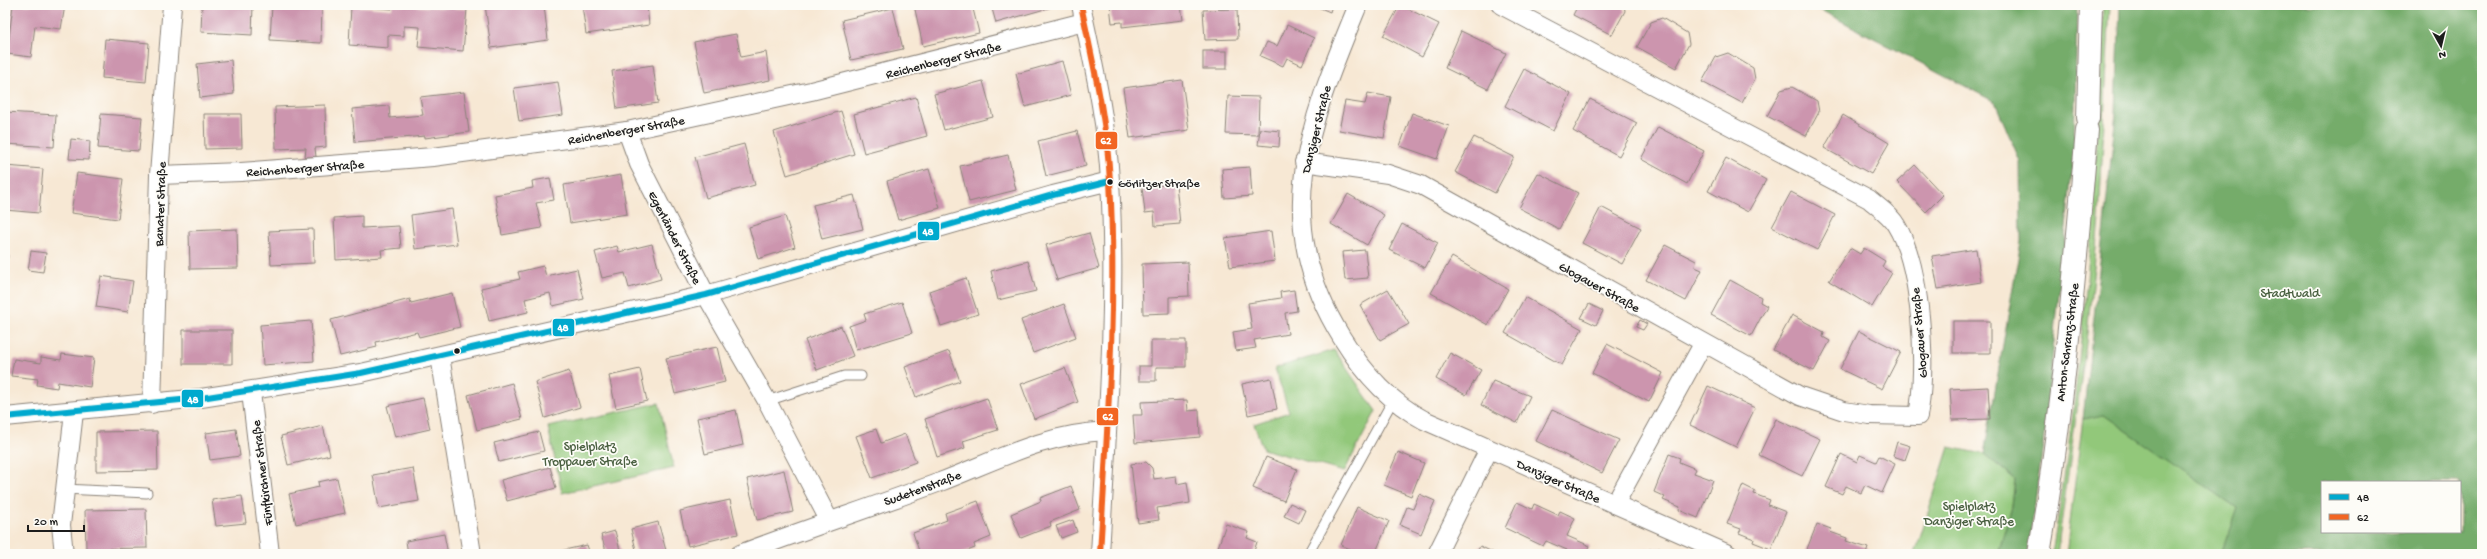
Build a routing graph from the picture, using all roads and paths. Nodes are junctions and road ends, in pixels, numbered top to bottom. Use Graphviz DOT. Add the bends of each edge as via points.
graph roads {
  1 [pos="172,5"];
  2 [pos="1358,5"];
  3 [pos="1501,5"];
  4 [pos="2091,5"];
  5 [pos="1082,14"];
  6 [pos="627,131"];
  7 [pos="1304,162"];
  8 [pos="159,175"];
  9 [pos="1110,181"];
  10 [pos="706,295"];
  11 [pos="1703,344"];
  12 [pos="440,356"];
  13 [pos="861,376"];
  14 [pos="251,392"];
  15 [pos="1393,400"];
  16 [pos="767,401"];
  17 [pos="152,404"];
  18 [pos="74,412"];
  19 [pos="5,416"];
  20 [pos="1107,431"];
  21 [pos="1490,449"];
  22 [pos="64,490"];
  23 [pos="148,494"];
  24 [pos="1615,504"];
  25 [pos="828,520"];
  26 [pos="64,554"];
  27 [pos="270,554"];
  28 [pos="472,554"];
  29 [pos="740,554"];
  30 [pos="1100,554"];
  31 [pos="1308,554"];
  32 [pos="1437,554"];
  33 [pos="1728,554"];
  34 [pos="2039,554"];
  1 -- 8 [label="street, Banater Straße"];
  2 -- 7 [label="street, Danziger Straße" via="1322,93"];
  3 -- 11 [label="street, Glogauer Straße" via="1869,200 1895,223 1908,253 1920,328 1923,380 1918,416 1868,415 1819,404"];
  4 -- 34 [label="main road, Anton-Schranz-Straße" via="2087,124 2077,254 2048,503"];
  5 -- 6 [label="street, Reichenberger Straße" via="811,91"];
  5 -- 9 [label="street" via="1098,93"];
  6 -- 8 [label="street, Reichenberger Straße" via="433,158 241,172"];
  6 -- 10 [label="street, Egerländer Straße" via="639,164"];
  7 -- 11 [label="street, Glogauer Straße" via="1388,174 1420,185"];
  7 -- 15 [label="street, Danziger Straße" via="1301,194 1302,228 1318,286 1334,324 1355,358"];
  8 -- 17 [label="street, Banater Straße"];
  9 -- 10 [label="street" via="1053,195"];
  9 -- 20 [label="street" via="1112,320"];
  10 -- 12 [label="street"];
  10 -- 16 [label="street, Egerländer Straße"];
  11 -- 24 [label="street"];
  12 -- 14 [label="street"];
  12 -- 28 [label="street"];
  13 -- 16 [label="lane" via="844,376"];
  14 -- 17 [label="street"];
  14 -- 27 [label="street, Fünfkirchner Straße"];
  15 -- 21 [label="street, Danziger Straße" via="1424,420"];
  15 -- 31 [label="lane"];
  16 -- 25 [label="street, Egerländer Straße"];
  17 -- 18 [label="street"];
  18 -- 19 [label="street"];
  18 -- 22 [label="street"];
  20 -- 25 [label="street, Sudetenstraße" via="1079,432 1049,439 939,482"];
  20 -- 30 [label="street"];
  21 -- 24 [label="street, Danziger Straße"];
  21 -- 32 [label="street"];
  22 -- 23 [label="lane"];
  22 -- 26 [label="street" via="60,535"];
  24 -- 33 [label="street, Danziger Straße"];
  25 -- 29 [label="street, Sudetenstraße"];
}
